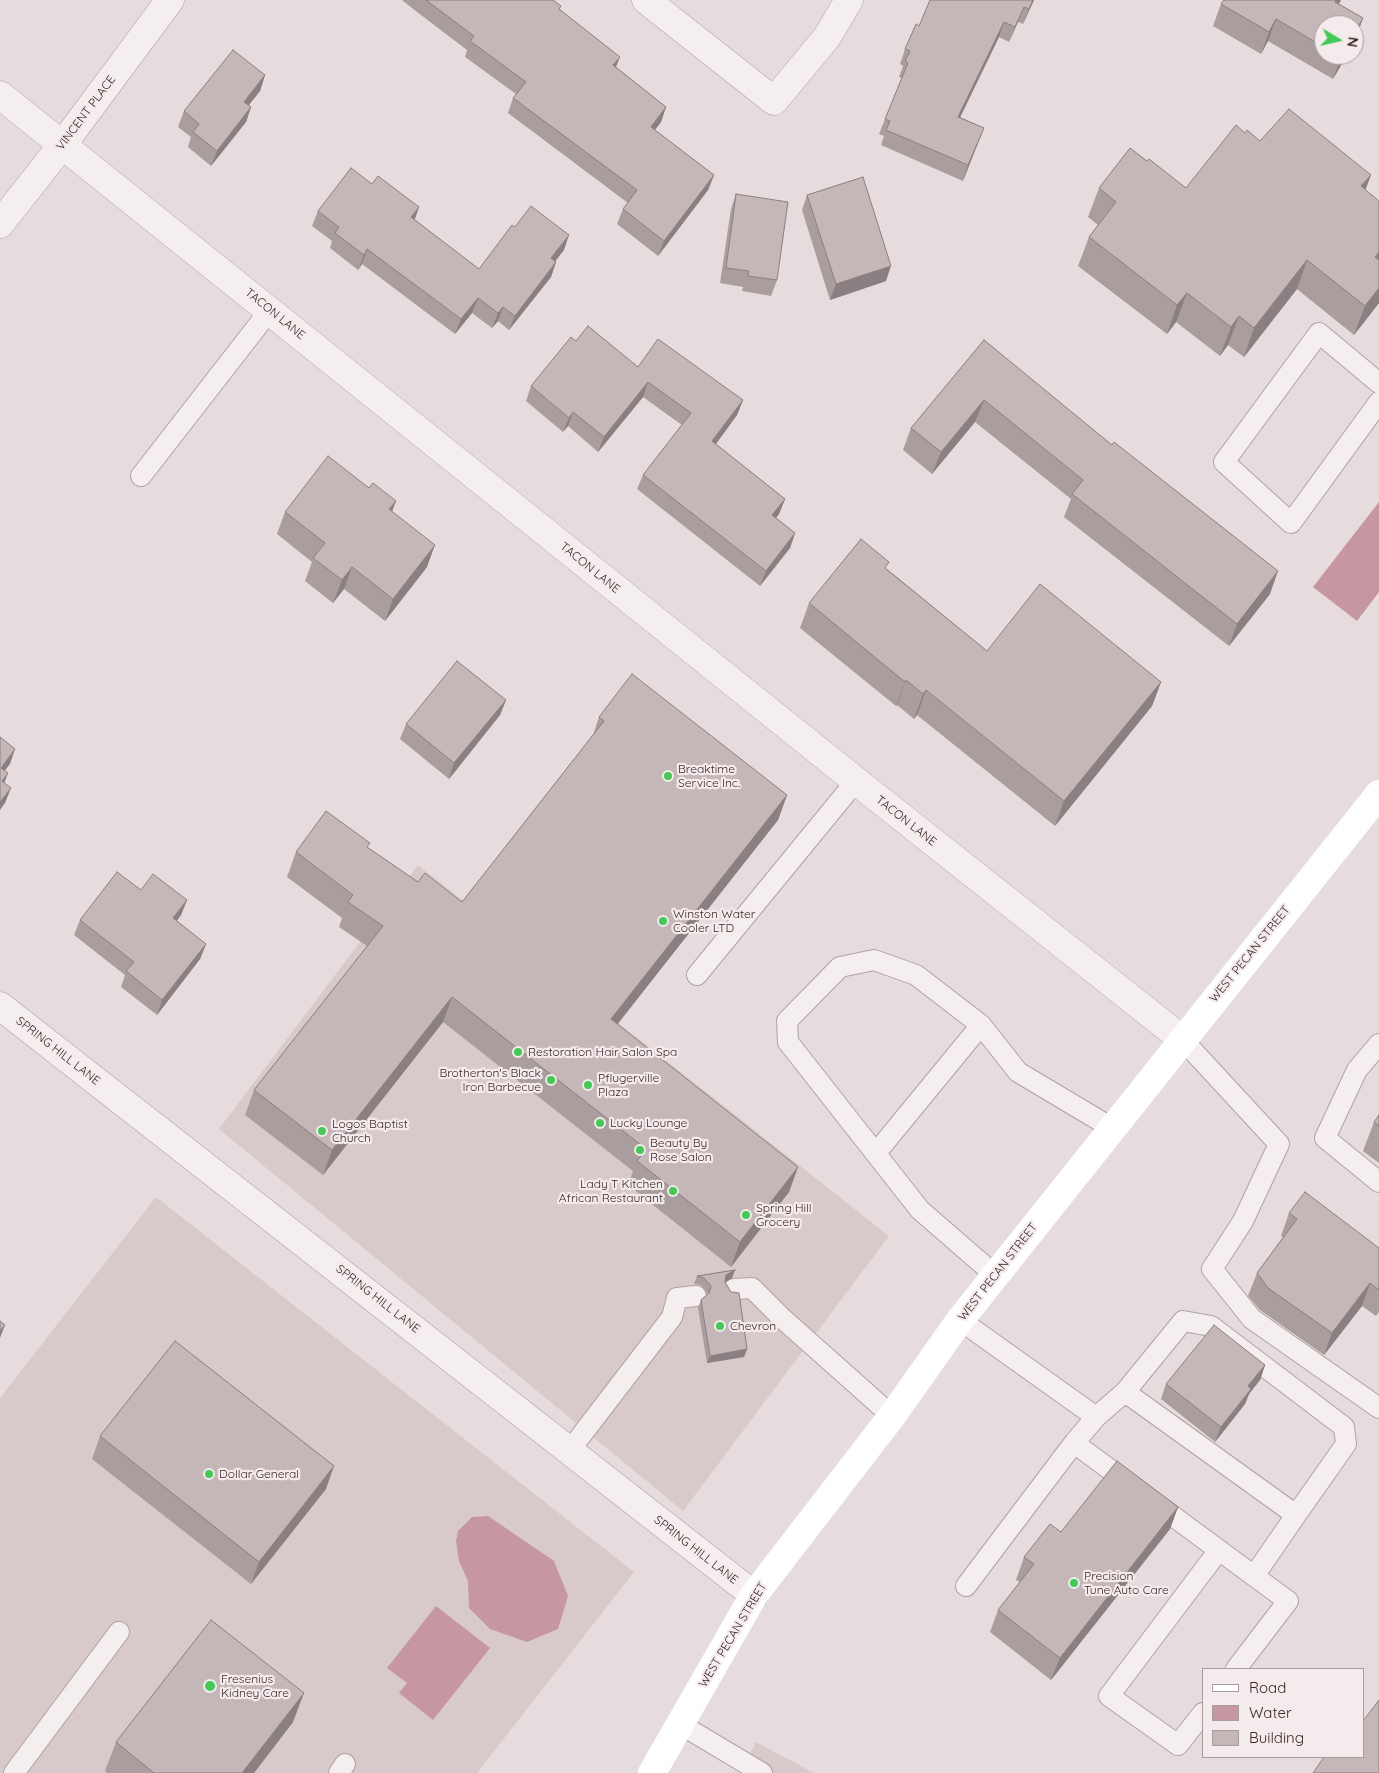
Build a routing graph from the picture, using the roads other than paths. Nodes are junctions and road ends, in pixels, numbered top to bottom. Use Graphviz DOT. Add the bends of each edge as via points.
graph roads {
  1 [pos="170,0"];
  2 [pos="646,0"];
  3 [pos="849,0"];
  4 [pos="0,95"];
  5 [pos="63,144"];
  6 [pos="0,224"];
  7 [pos="270,310"];
  8 [pos="1379,383"];
  9 [pos="1379,402"];
  10 [pos="141,476"];
  11 [pos="856,781"];
  12 [pos="1379,794"];
  13 [pos="697,975"];
  14 [pos="0,1006"];
  15 [pos="981,1025"];
  16 [pos="1182,1039"];
  17 [pos="1379,1044"];
  18 [pos="1112,1128"];
  19 [pos="876,1153"];
  20 [pos="1379,1182"];
  21 [pos="995,1275"];
  22 [pos="734,1289"];
  23 [pos="696,1296"];
  24 [pos="960,1320"];
  25 [pos="1125,1392"];
  26 [pos="1379,1408"];
  27 [pos="892,1416"];
  28 [pos="1096,1417"];
  29 [pos="1074,1443"];
  30 [pos="570,1450"];
  31 [pos="1296,1515"];
  32 [pos="1219,1550"];
  33 [pos="1254,1576"];
  34 [pos="966,1586"];
  35 [pos="754,1595"];
  36 [pos="119,1632"];
  37 [pos="1237,1668"];
  38 [pos="1202,1714"];
  39 [pos="680,1724"];
  40 [pos="14,1773"];
  41 [pos="652,1773"];
  42 [pos="762,1773"];
  1 -- 5 [label="street, VINCENT PLACE"];
  2 -- 3 [label="street" via="774,101 827,38"];
  4 -- 5 [label="street, TACON LANE"];
  5 -- 6 [label="street, VINCENT PLACE"];
  5 -- 7 [label="street, TACON LANE"];
  7 -- 10 [label="lane"];
  7 -- 11 [label="street, TACON LANE"];
  8 -- 9 [label="lane" via="1319,334 1224,462 1291,522"];
  11 -- 13 [label="lane"];
  11 -- 16 [label="street, TACON LANE"];
  12 -- 16 [label="main road, WEST PECAN STREET"];
  14 -- 30 [label="street, SPRING HILL LANE"];
  15 -- 18 [label="lane" via="1018,1072"];
  15 -- 19 [label="lane"];
  15 -- 19 [label="lane" via="916,975 874,960 840,967 787,1021 788,1042"];
  16 -- 18 [label="main road, WEST PECAN STREET"];
  16 -- 26 [label="lane" via="1279,1144 1243,1221 1212,1269 1252,1320"];
  17 -- 20 [label="lane" via="1357,1070 1325,1138"];
  18 -- 21 [label="main road, WEST PECAN STREET"];
  19 -- 21 [label="lane" via="920,1210"];
  21 -- 24 [label="main road, WEST PECAN STREET"];
  22 -- 27 [label="lane" via="752,1288"];
  23 -- 30 [label="lane" via="676,1298 672,1316"];
  24 -- 27 [label="main road, WEST PECAN STREET"];
  24 -- 28 [label="lane"];
  25 -- 28 [label="lane"];
  25 -- 31 [label="lane"];
  25 -- 31 [label="lane" via="1183,1321 1211,1326 1344,1427 1346,1444"];
  27 -- 35 [label="main road, WEST PECAN STREET"];
  28 -- 29 [label="lane"];
  29 -- 32 [label="lane"];
  29 -- 34 [label="lane"];
  30 -- 35 [label="street, SPRING HILL LANE"];
  31 -- 33 [label="lane"];
  32 -- 33 [label="lane"];
  32 -- 38 [label="lane" via="1109,1696 1178,1745"];
  33 -- 37 [label="lane" via="1288,1601"];
  35 -- 39 [label="main road, WEST PECAN STREET"];
  36 -- 40 [label="lane"];
  39 -- 41 [label="main road, WEST PECAN STREET"];
  39 -- 42 [label="lane"];
}
